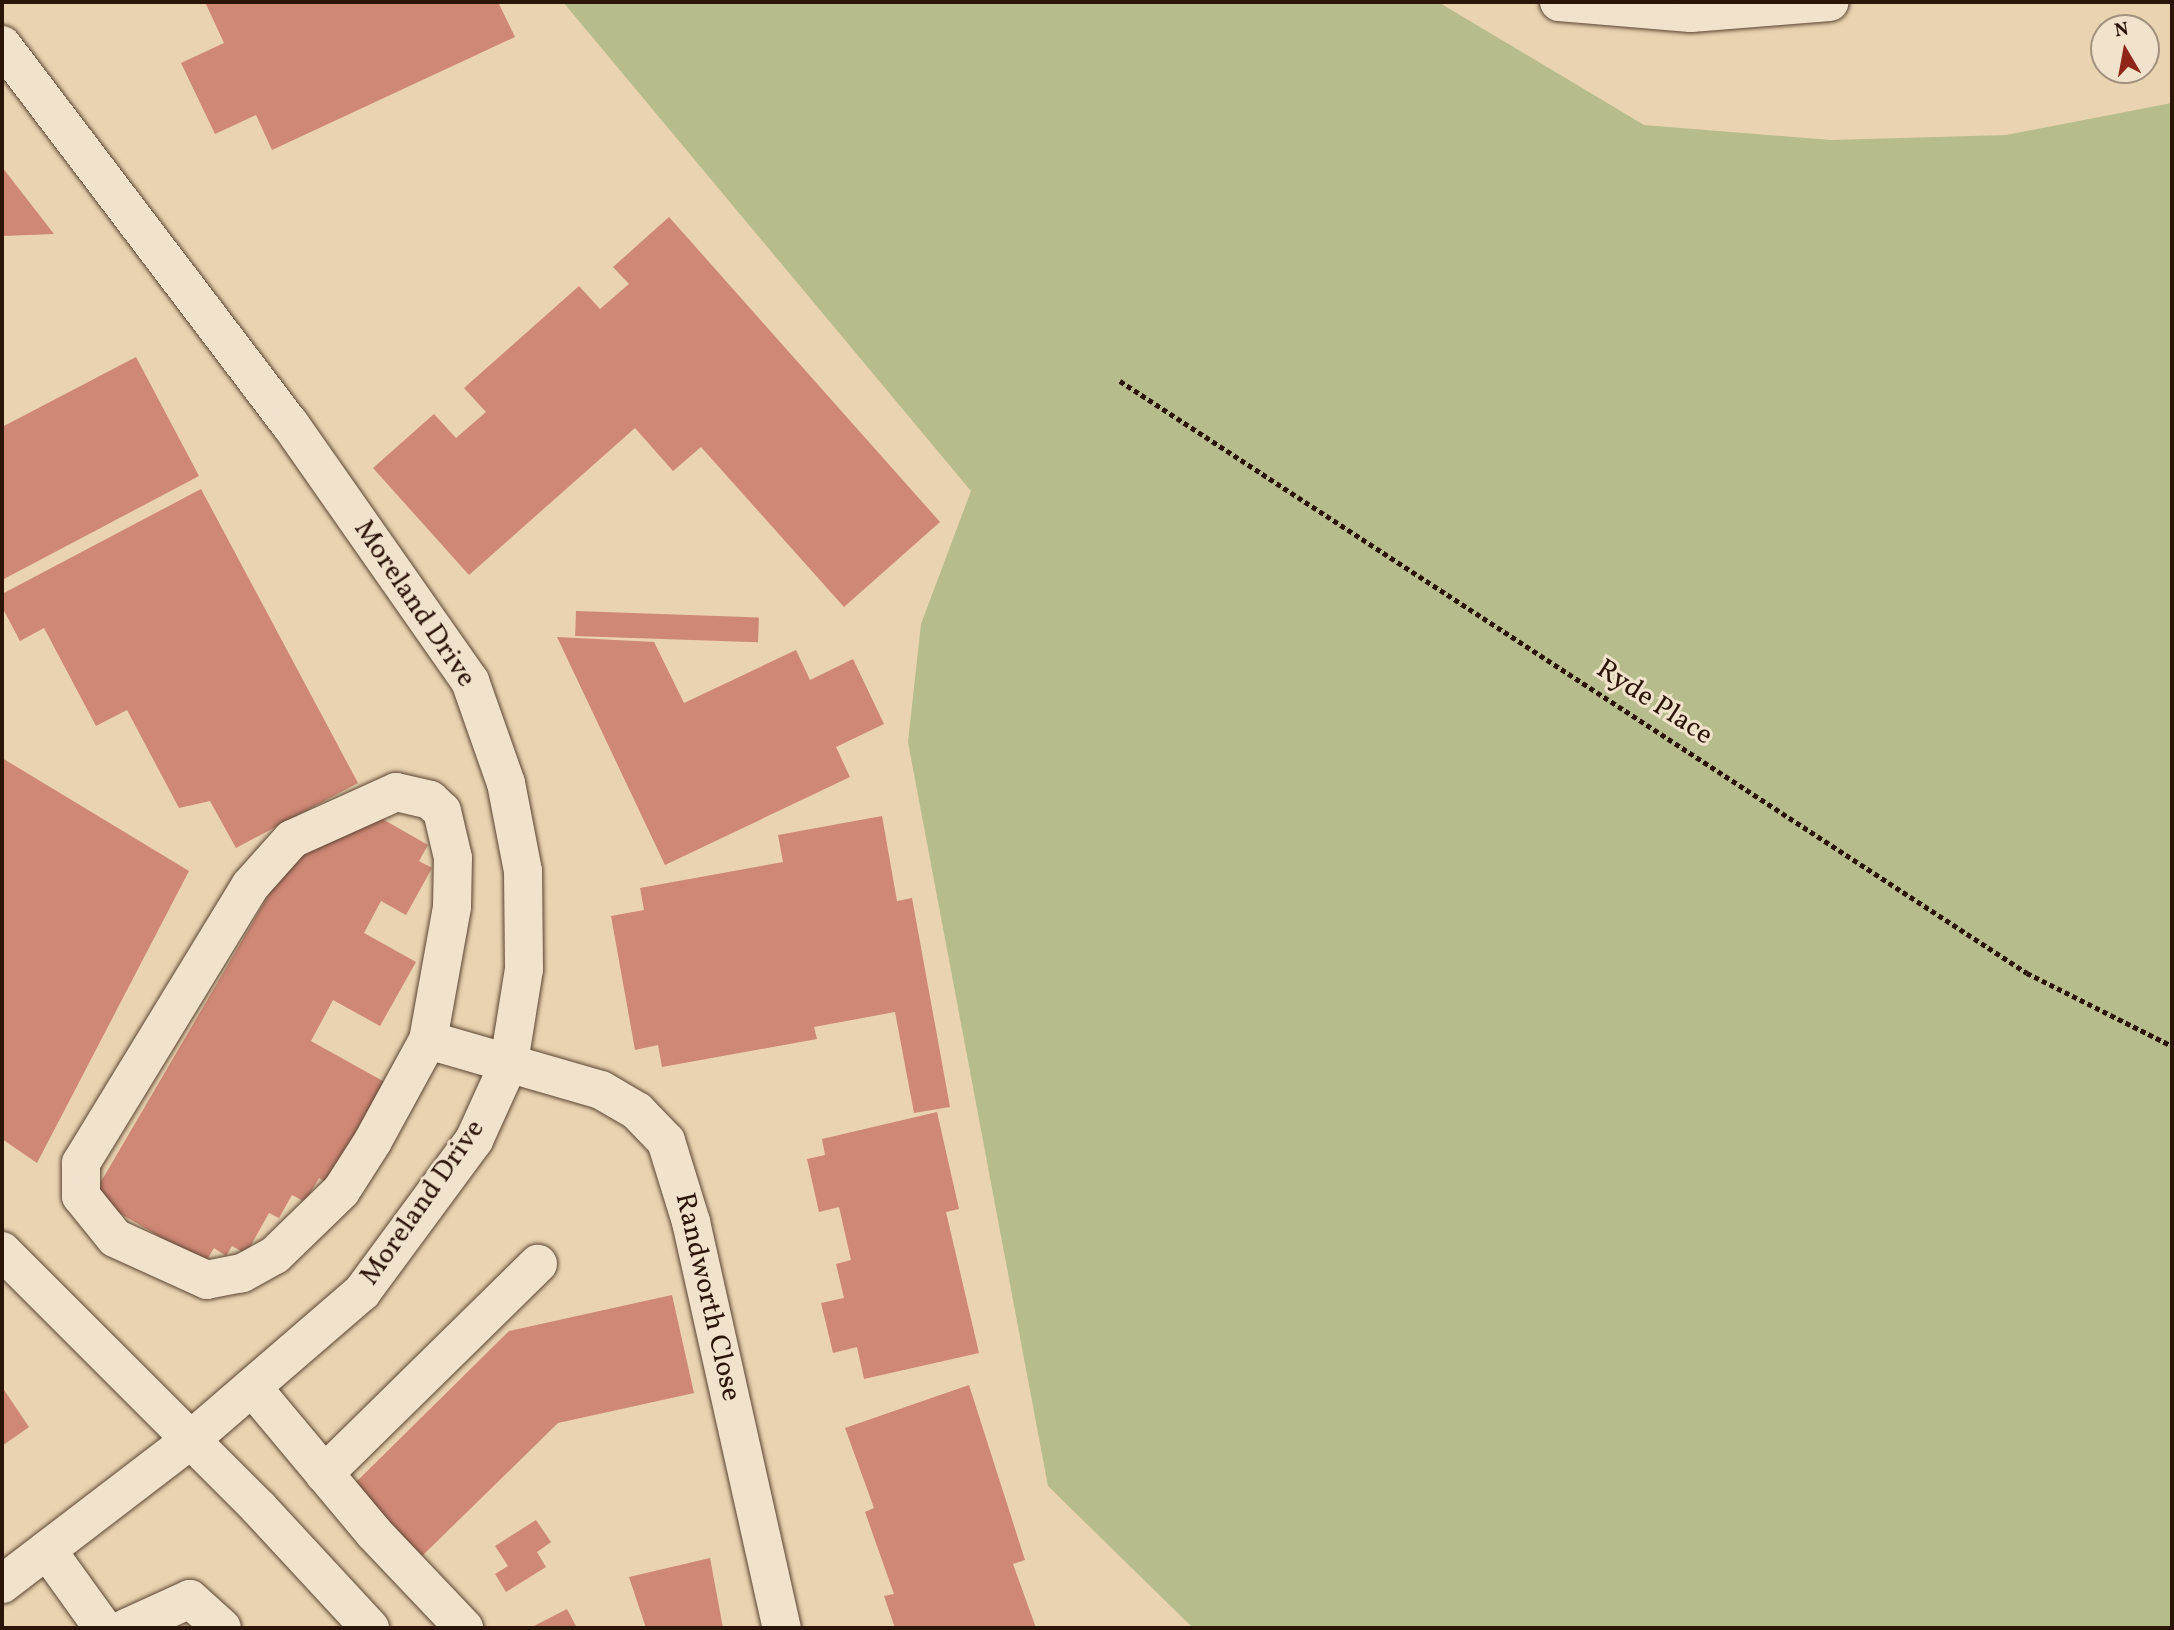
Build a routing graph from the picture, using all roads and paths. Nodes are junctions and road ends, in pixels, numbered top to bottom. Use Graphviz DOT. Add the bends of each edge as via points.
graph roads {
  1 [pos="1559,2"];
  2 [pos="1830,2"];
  3 [pos="2,45"];
  4 [pos="1120,381"];
  5 [pos="428,1040"];
  6 [pos="2172,1046"];
  7 [pos="509,1063"];
  8 [pos="2,1251"];
  9 [pos="538,1264"];
  10 [pos="252,1387"];
  11 [pos="188,1442"];
  12 [pos="324,1474"];
  13 [pos="47,1550"];
  14 [pos="2,1584"];
  15 [pos="103,1628"];
  16 [pos="126,1628"];
  17 [pos="222,1628"];
  18 [pos="370,1628"];
  19 [pos="464,1628"];
  20 [pos="782,1628"];
  1 -- 2 [label="street" via="1691,13"];
  3 -- 7 [label="street, Moreland Drive" via="274,403 470,681 506,783 523,871 524,968"];
  4 -- 6 [label="path, Ryde Place" via="2027,973"];
  5 -- 5 [label="street" via="341,1191 275,1255 242,1273 207,1280 178,1271 116,1238 81,1196 81,1163 272,855 318,823 396,792 430,800 450,828 452,907"];
  5 -- 7 [label="street, Randworth Close"];
  7 -- 10 [label="street, Moreland Drive" via="474,1140 362,1292"];
  7 -- 20 [label="street, Randworth Close" via="601,1090 637,1111 666,1141 691,1222"];
  8 -- 11 [label="street"];
  9 -- 12 [label="street"];
  10 -- 11 [label="street, Moreland Drive"];
  10 -- 12 [label="street"];
  11 -- 13 [label="street, Moreland Drive"];
  11 -- 18 [label="street" via="258,1507"];
  12 -- 19 [label="street"];
  13 -- 14 [label="street, Moreland Drive"];
  13 -- 15 [label="street"];
  16 -- 17 [label="street" via="190,1599"];
}
